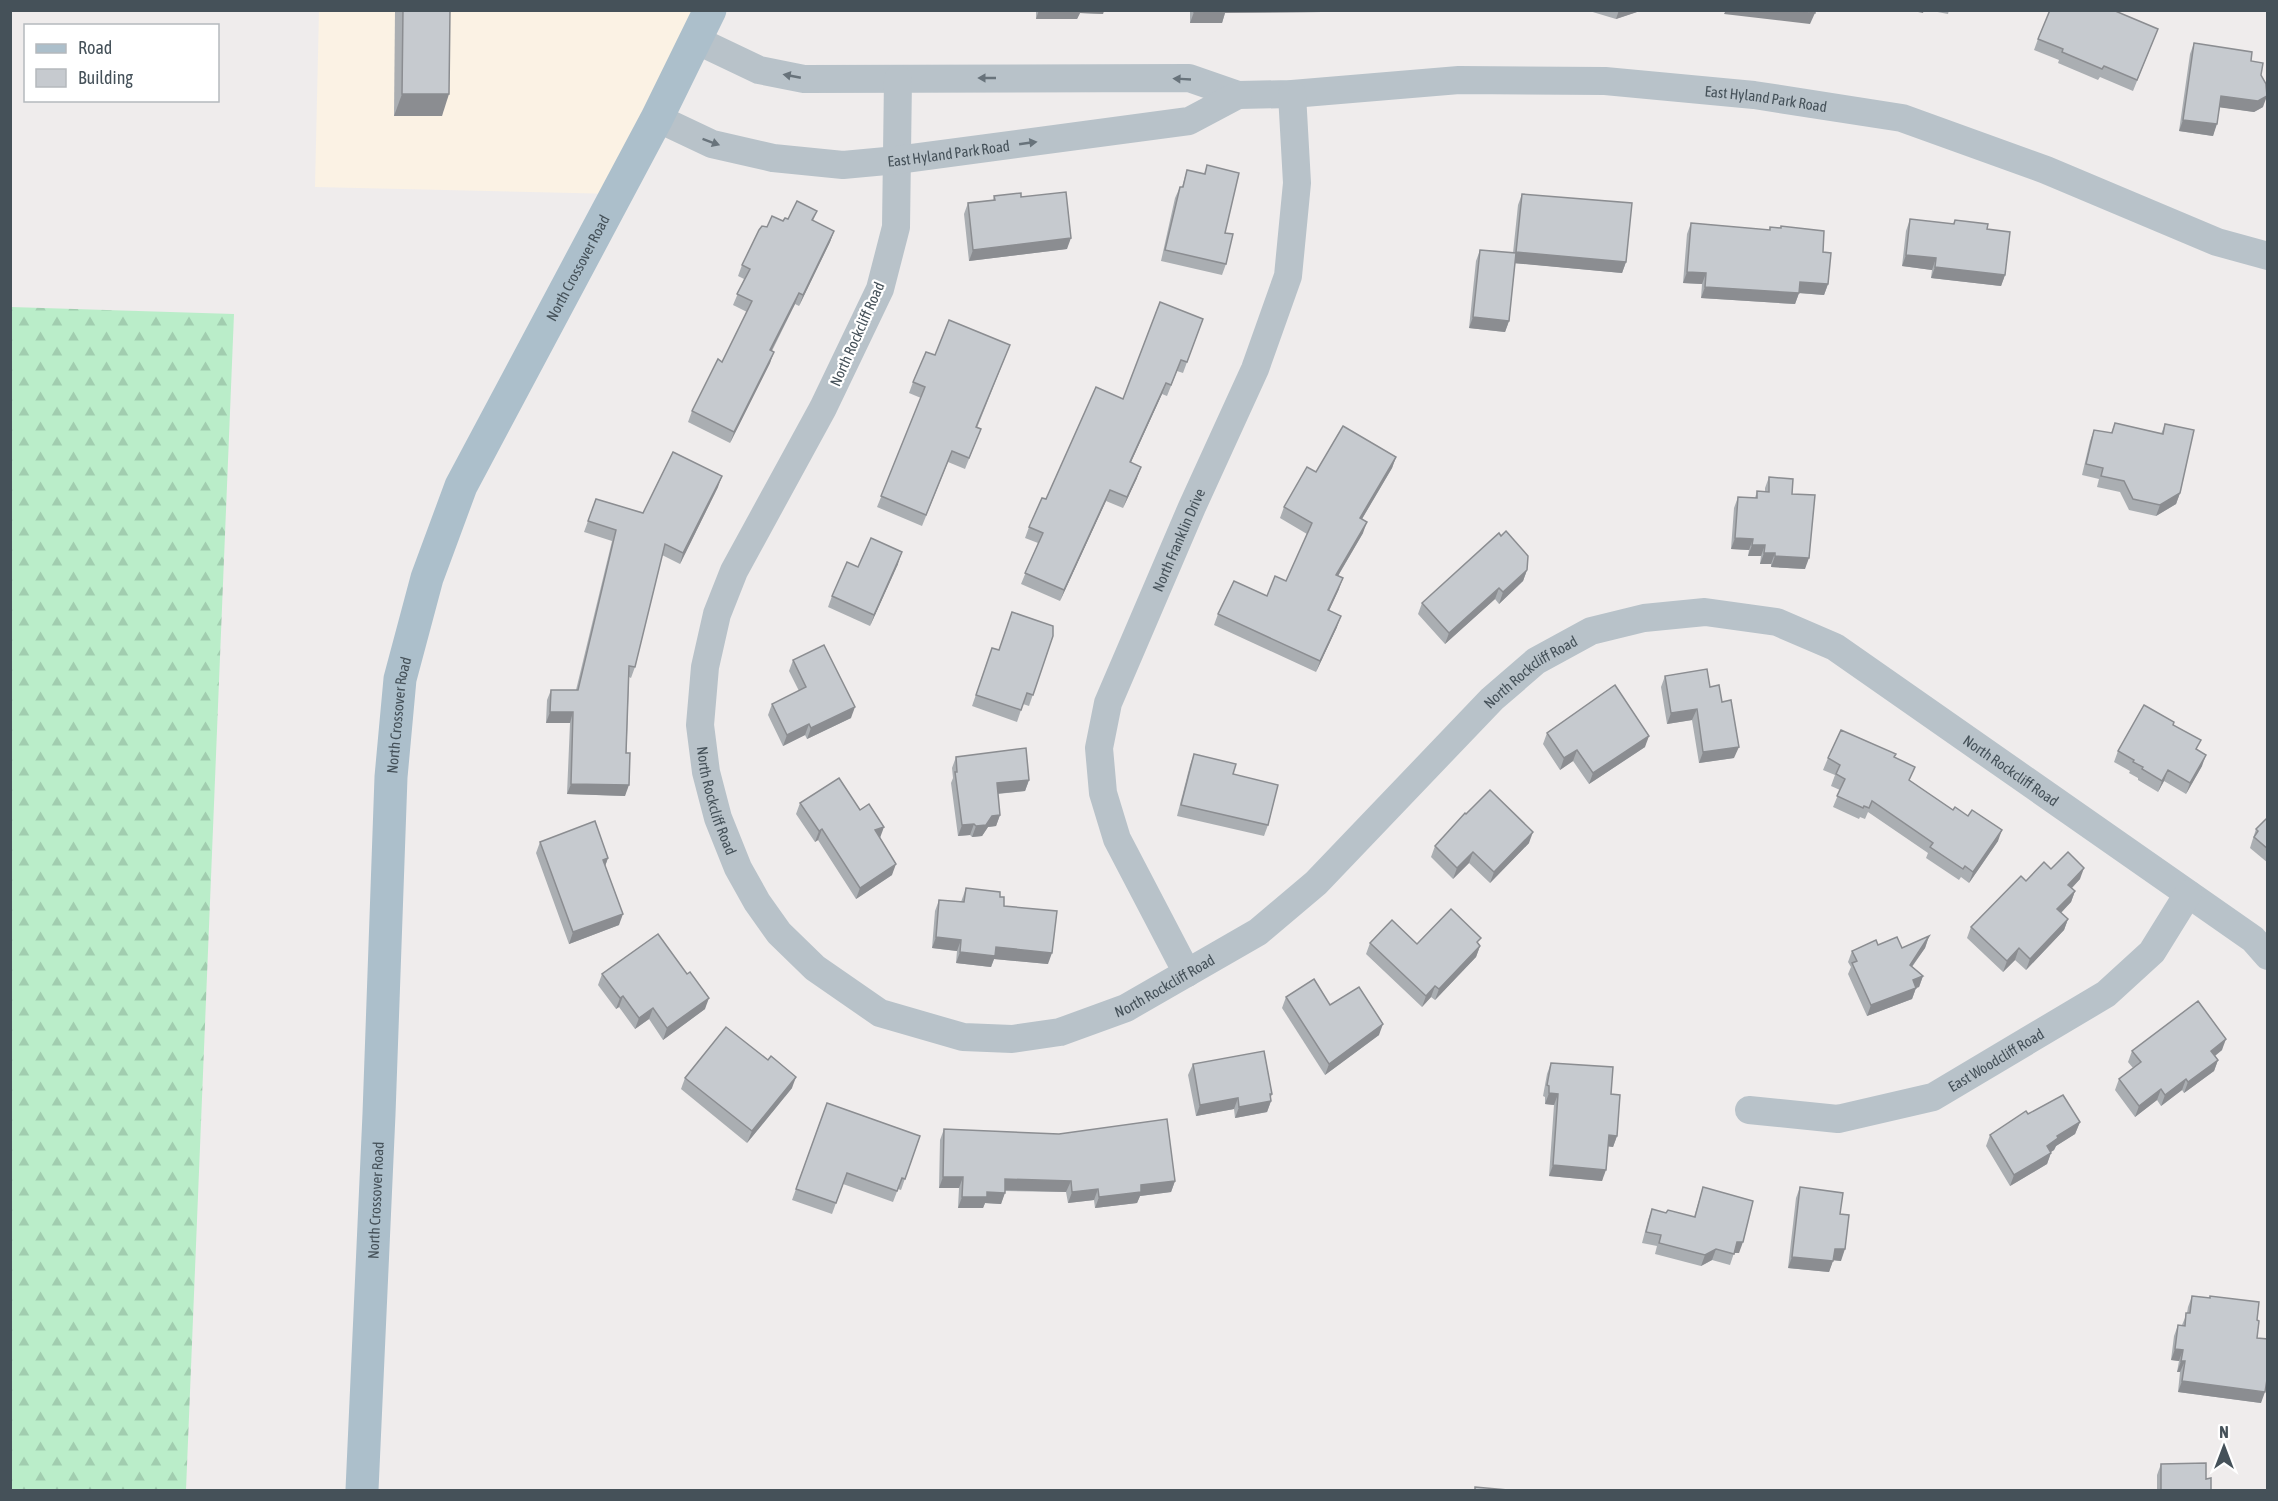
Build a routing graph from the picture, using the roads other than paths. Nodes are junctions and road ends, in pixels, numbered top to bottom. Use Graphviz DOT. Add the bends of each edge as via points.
graph roads {
  1 [pos="710,10"];
  2 [pos="696,40"];
  3 [pos="898,79"];
  4 [pos="1292,94"];
  5 [pos="1238,95"];
  6 [pos="657,118"];
  7 [pos="897,160"];
  8 [pos="2268,256"];
  9 [pos="2188,894"];
  10 [pos="2268,956"];
  11 [pos="1186,973"];
  12 [pos="1749,1110"];
  13 [pos="362,1491"];
  1 -- 2 [label="main road, North Crossover Road"];
  3 -- 2 [label="street, East Hyland Park Road, one-way" via="804,79 759,70"];
  2 -- 6 [label="main road, North Crossover Road"];
  5 -- 3 [label="street, East Hyland Park Road, one-way" via="1189,78"];
  3 -- 7 [label="street, North Rockcliff Road"];
  4 -- 5 [label="street, East Hyland Park Road"];
  4 -- 8 [label="street, East Hyland Park Road" via="1459,80 1605,81 1754,95 1902,118 2046,170 2217,242"];
  4 -- 11 [label="street, North Franklin Drive" via="1297,183 1288,276 1255,369 1108,703 1099,748 1102,793 1117,839"];
  7 -- 5 [label="street, East Hyland Park Road, one-way" via="1189,121"];
  6 -- 7 [label="street, East Hyland Park Road, one-way" via="712,144 773,158 843,165"];
  6 -- 13 [label="main road, North Crossover Road" via="461,486 427,578 400,679 391,777"];
  7 -- 11 [label="street, North Rockcliff Road" via="896,227 880,289 823,408 734,571 717,614 705,667 700,725 706,772 724,835 757,902 779,933 815,968 880,1013 925,1028 963,1037 1012,1039 1060,1032 1126,1008"];
  9 -- 10 [label="street, North Rockcliff Road" via="2253,939"];
  9 -- 11 [label="street, North Rockcliff Road" via="1835,647 1777,622 1706,612 1644,618 1591,631 1536,661 1492,699 1316,883 1258,932"];
  9 -- 12 [label="street, East Woodcliff Road" via="2152,952 2106,994 1934,1097 1838,1119"];
}
